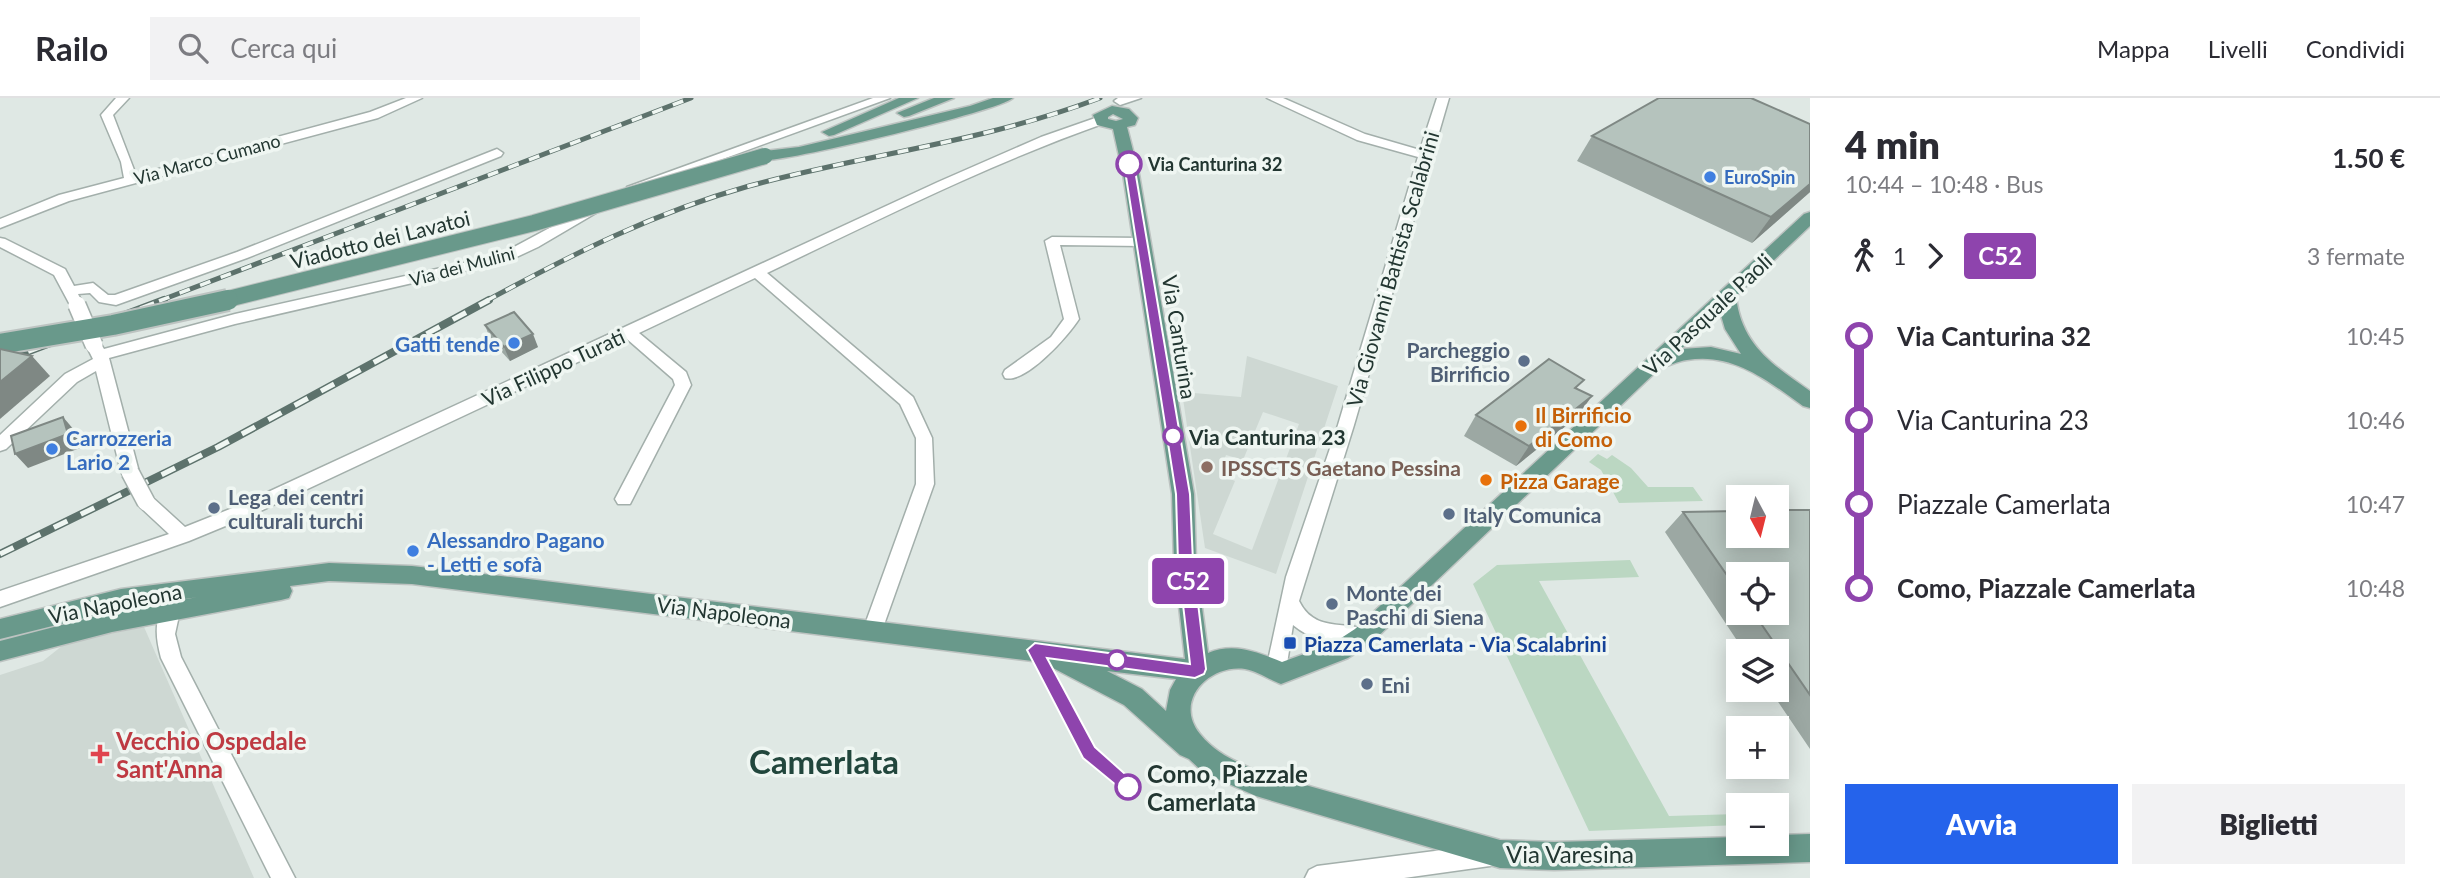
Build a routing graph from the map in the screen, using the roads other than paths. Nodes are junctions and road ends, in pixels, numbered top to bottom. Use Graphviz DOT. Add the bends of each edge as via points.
graph roads {
  1 [pos="123,98"];
  2 [pos="415,98"];
  3 [pos="884,98"];
  4 [pos="911,98"];
  5 [pos="947,98"];
  6 [pos="1006,98"];
  7 [pos="1273,98"];
  8 [pos="1443,98"];
  9 [pos="1119,109"];
  10 [pos="497,153"];
  11 [pos="1423,155"];
  12 [pos="765,156"];
  13 [pos="131,179"];
  14 [pos="1810,217"];
  15 [pos="0,224"];
  16 [pos="0,242"];
  17 [pos="1142,243"];
  18 [pos="757,271"];
  19 [pos="1727,295"];
  20 [pos="73,298"];
  21 [pos="629,332"];
  22 [pos="0,344"];
  23 [pos="98,354"];
  24 [pos="1649,368"];
  25 [pos="1770,373"];
  26 [pos="1011,374"];
  27 [pos="1810,401"];
  28 [pos="0,445"];
  29 [pos="624,499"];
  30 [pos="183,536"];
  31 [pos="412,575"];
  32 [pos="231,583"];
  33 [pos="0,599"];
  34 [pos="1289,601"];
  35 [pos="170,611"];
  36 [pos="0,629"];
  37 [pos="873,630"];
  38 [pos="1363,636"];
  39 [pos="1195,640"];
  40 [pos="1035,650"];
  41 [pos="0,651"];
  42 [pos="1224,659"];
  43 [pos="1197,670"];
  44 [pos="1278,672"];
  45 [pos="1202,757"];
  46 [pos="1810,848"];
  47 [pos="1500,854"];
  48 [pos="283,878"];
  49 [pos="1317,878"];
  1 -- 13 [label="street" via="107,115"];
  2 -- 13 [label="street, Via Marco Cumano" via="374,115"];
  3 -- 23 [label="street, Via dei Mulini" via="624,191 503,258"];
  4 -- 12 [label="main road"];
  5 -- 12 [label="main road"];
  6 -- 12 [label="main road"];
  7 -- 11 [label="street" via="1361,137"];
  8 -- 11 [label="street, Via Giovanni Battista Scalabrini"];
  9 -- 17 [label="main road, Via Canturina"];
  9 -- 18 [label="street, Via Filippo Turati"];
  10 -- 20 [label="street" via="116,300 104,299 86,287"];
  11 -- 34 [label="street, Via Giovanni Battista Scalabrini" via="1346,425"];
  12 -- 22 [label="main road, Viadotto dei Lavatoi, bridge" via="428,252 137,320"];
  13 -- 15 [label="street, Via Marco Cumano"];
  14 -- 19 [label="main road, Via Pasquale Paoli"];
  16 -- 20 [label="street" via="60,272"];
  17 -- 26 [label="street" via="1052,241 1072,319 1056,341"];
  17 -- 39 [label="main road, Via Canturina" via="1183,494 1185,562"];
  18 -- 21 [label="street, Via Filippo Turati"];
  18 -- 37 [label="street" via="907,401 924,438 925,484"];
  19 -- 24 [label="main road, Via Pasquale Paoli"];
  19 -- 25 [label="main road" via="1733,331"];
  20 -- 23 [label="street, bridge"];
  21 -- 29 [label="street" via="680,376 682,385"];
  21 -- 30 [label="street, Via Filippo Turati"];
  23 -- 28 [label="street, Via dei Mulini"];
  23 -- 30 [label="street, bridge" via="130,472 146,502"];
  24 -- 25 [label="main road" via="1685,352 1701,351"];
  24 -- 38 [label="main road, Via Pasquale Paoli"];
  25 -- 27 [label="main road"];
  30 -- 33 [label="street, Via Filippo Turati"];
  31 -- 32 [label="main road, Via Napoleona" via="329,572"];
  31 -- 35 [label="main road, Via Napoleona" via="275,591"];
  31 -- 37 [label="main road, Via Napoleona"];
  32 -- 35 [label="main road, Via Napoleona"];
  32 -- 36 [label="main road, Via Napoleona" via="121,599"];
  34 -- 38 [label="street" via="1297,616 1312,628 1335,636"];
  34 -- 44 [label="street, Via Giovanni Battista Scalabrini"];
  35 -- 41 [label="main road, Via Napoleona"];
  35 -- 48 [label="street" via="165,634 171,658"];
  37 -- 40 [label="main road, Via Napoleona"];
  38 -- 44 [label="main road, Via Pasquale Paoli" via="1340,651"];
  39 -- 42 [label="main road"];
  39 -- 43 [label="main road, Via Canturina"];
  40 -- 43 [label="main road, Via Napoleona"];
  40 -- 45 [label="main road, Via Napoleona" via="1133,697"];
  42 -- 43 [label="main road"];
  42 -- 44 [label="main road" via="1248,660"];
  43 -- 45 [label="main road" via="1185,681 1178,698 1178,718 1186,739"];
  45 -- 47 [label="main road, Via Varesina" via="1218,769 1256,784"];
  46 -- 47 [label="main road, Via Varesina"];
  47 -- 49 [label="street"];
}
